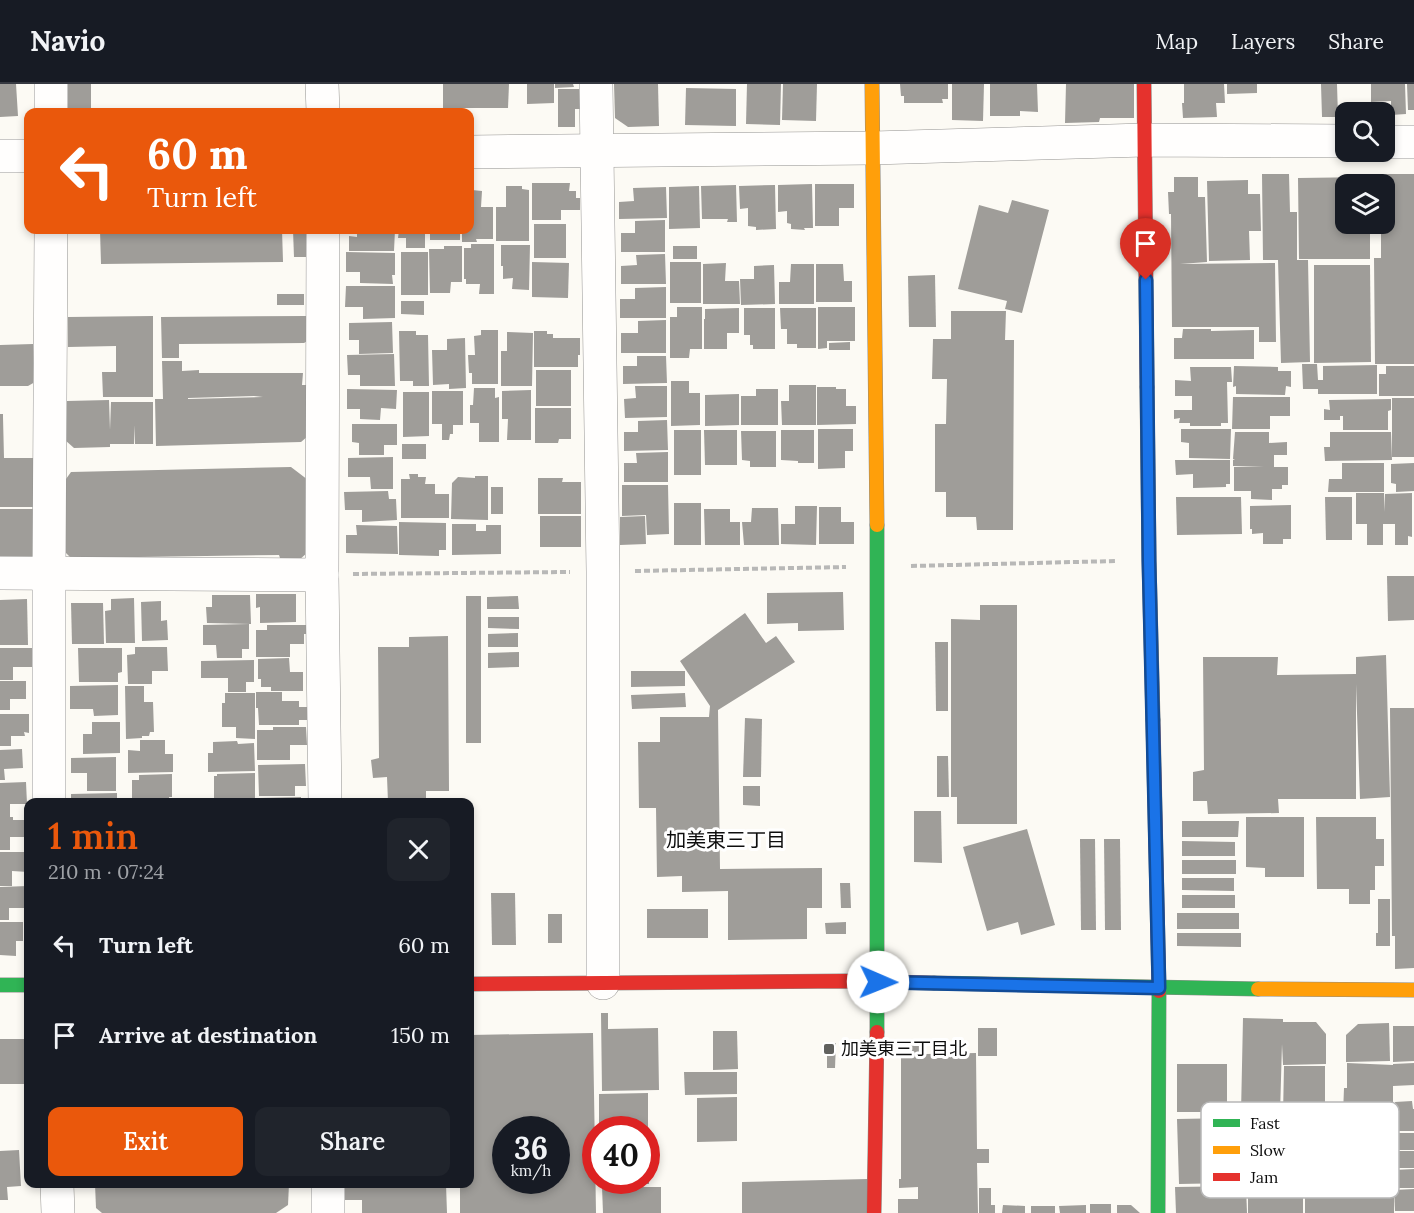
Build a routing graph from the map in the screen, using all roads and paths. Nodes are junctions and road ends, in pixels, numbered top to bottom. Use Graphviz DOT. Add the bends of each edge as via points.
graph roads {
  1 [pos="51,84"];
  2 [pos="322,84"];
  3 [pos="596,84"];
  4 [pos="872,84"];
  5 [pos="1144,84"];
  6 [pos="51,108"];
  7 [pos="323,108"];
  8 [pos="1144,140"];
  9 [pos="1335,141"];
  10 [pos="1395,142"];
  11 [pos="1414,142"];
  12 [pos="873,148"];
  13 [pos="597,151"];
  14 [pos="474,152"];
  15 [pos="0,156"];
  16 [pos="24,156"];
  17 [pos="51,234"];
  18 [pos="323,234"];
  19 [pos="1149,561"];
  20 [pos="878,566"];
  21 [pos="603,572"];
  22 [pos="0,573"];
  23 [pos="49,573"];
  24 [pos="322,575"];
  25 [pos="49,798"];
  26 [pos="325,798"];
  27 [pos="878,982"];
  28 [pos="603,983"];
  29 [pos="474,984"];
  30 [pos="0,985"];
  31 [pos="24,985"];
  32 [pos="1159,988"];
  33 [pos="1414,990"];
  34 [pos="57,1188"];
  35 [pos="328,1188"];
  36 [pos="58,1213"];
  37 [pos="328,1213"];
  38 [pos="874,1213"];
  39 [pos="1158,1213"];
  1 -- 6 [label="street"];
  2 -- 7 [label="street"];
  3 -- 13 [label="street"];
  4 -- 12 [label="street"];
  5 -- 8 [label="street"];
  8 -- 9 [label="street"];
  8 -- 12 [label="street"];
  8 -- 19 [label="street"];
  10 -- 11 [label="street"];
  12 -- 13 [label="street"];
  12 -- 20 [label="street"];
  13 -- 14 [label="street"];
  13 -- 21 [label="street"];
  15 -- 16 [label="street"];
  17 -- 23 [label="street"];
  18 -- 24 [label="street"];
  19 -- 20 [label="path"];
  19 -- 32 [label="street"];
  20 -- 21 [label="path"];
  20 -- 27 [label="street"];
  21 -- 24 [label="path"];
  21 -- 28 [label="street"];
  22 -- 23 [label="street"];
  23 -- 24 [label="street"];
  23 -- 25 [label="street"];
  24 -- 26 [label="street"];
  27 -- 28 [label="street"];
  27 -- 32 [label="street"];
  27 -- 38 [label="street"];
  28 -- 29 [label="street"];
  30 -- 31 [label="street"];
  32 -- 33 [label="street"];
  32 -- 39 [label="street"];
  34 -- 36 [label="street"];
  35 -- 37 [label="street"];
}
